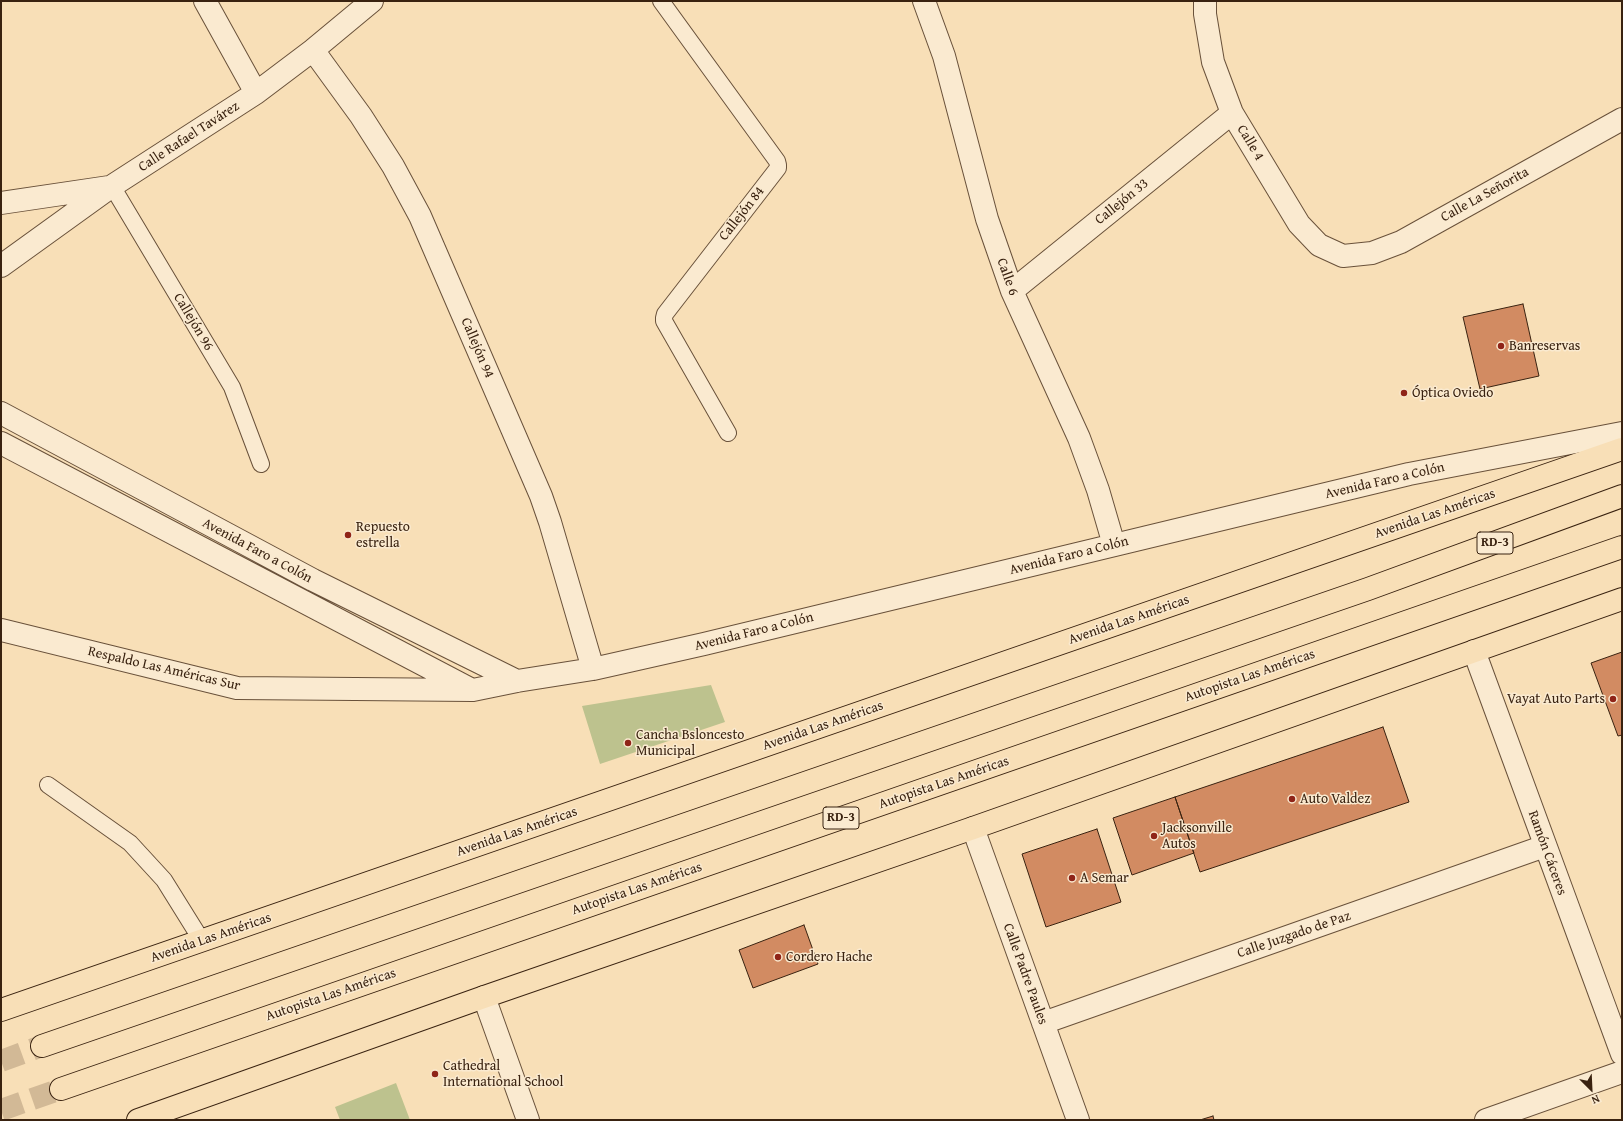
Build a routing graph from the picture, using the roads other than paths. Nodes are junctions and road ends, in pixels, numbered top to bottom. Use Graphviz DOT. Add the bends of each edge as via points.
graph roads {
  1 [pos="205,1"];
  2 [pos="372,1"];
  3 [pos="661,1"];
  4 [pos="924,1"];
  5 [pos="1205,1"];
  6 [pos="313,50"];
  7 [pos="256,93"];
  8 [pos="1232,113"];
  9 [pos="1622,119"];
  10 [pos="112,186"];
  11 [pos="1,203"];
  12 [pos="1343,256"];
  13 [pos="1,266"];
  14 [pos="1012,291"];
  15 [pos="1,413"];
  16 [pos="728,433"];
  17 [pos="1622,433"];
  18 [pos="1,443"];
  19 [pos="1622,449"];
  20 [pos="261,464"];
  21 [pos="1622,496"];
  22 [pos="1622,509"];
  23 [pos="1114,545"];
  24 [pos="1622,547"];
  25 [pos="1368,589"];
  26 [pos="1622,599"];
  27 [pos="1,630"];
  28 [pos="1474,651"];
  29 [pos="593,669"];
  30 [pos="517,681"];
  31 [pos="473,690"];
  32 [pos="48,785"];
  33 [pos="973,828"];
  34 [pos="1545,846"];
  35 [pos="202,941"];
  36 [pos="484,997"];
  37 [pos="1,1010"];
  38 [pos="1043,1023"];
  39 [pos="42,1046"];
  40 [pos="1622,1054"];
  41 [pos="1622,1072"];
  42 [pos="61,1089"];
  43 [pos="138,1120"];
  44 [pos="528,1120"];
  45 [pos="1078,1120"];
  46 [pos="1486,1120"];
  1 -- 7 [label="street"];
  2 -- 6 [label="street, Calle Rafael Tavárez"];
  3 -- 16 [label="lane, Callejón 84" via="778,165 664,318"];
  4 -- 14 [label="street, Calle 6" via="944,56 987,219"];
  5 -- 8 [label="street, Calle 4" via="1213,62"];
  6 -- 7 [label="street, Calle Rafael Tavárez"];
  6 -- 29 [label="street, Callejón 94" via="393,166 420,216 541,496"];
  7 -- 10 [label="street, Calle Rafael Tavárez"];
  8 -- 12 [label="street, Calle 4" via="1298,224 1319,245"];
  8 -- 14 [label="street, Callejón 33"];
  9 -- 12 [label="street, Calle La Señorita" via="1401,242 1372,253"];
  10 -- 11 [label="street"];
  10 -- 13 [label="street, Calle Rafael Tavárez"];
  10 -- 20 [label="lane, Callejón 96" via="232,388"];
  14 -- 23 [label="street, Calle 6" via="1079,438"];
  15 -- 30 [label="street, Avenida Faro a Colón" via="313,580"];
  17 -- 23 [label="street, Avenida Faro a Colón" via="1409,474"];
  18 -- 31 [label="street, Avenida Faro a Colón"];
  19 -- 35 [label="main road, Avenida Las Américas"];
  21 -- 25 [label="main road, RD-3"];
  22 -- 25 [label="main road, RD-3"];
  23 -- 29 [label="street, Avenida Faro a Colón"];
  24 -- 42 [label="main road, Autopista Las Américas / RD-3"];
  25 -- 39 [label="main road, RD-3"];
  26 -- 28 [label="main road"];
  27 -- 31 [label="street, Respaldo Las Américas Sur" via="237,688"];
  28 -- 33 [label="main road"];
  28 -- 34 [label="street, Ramón Cáceres"];
  29 -- 30 [label="street, Avenida Faro a Colón"];
  30 -- 31 [label="street, Avenida Faro a Colón"];
  32 -- 35 [label="lane" via="130,843 164,880"];
  33 -- 36 [label="main road"];
  33 -- 38 [label="street, Calle Padre Paules"];
  34 -- 38 [label="street, Calle Juzgado de Paz"];
  34 -- 40 [label="street, Ramón Cáceres"];
  35 -- 37 [label="main road, Avenida Las Américas"];
  36 -- 43 [label="main road"];
  36 -- 44 [label="street"];
  38 -- 45 [label="street, Calle Padre Paules"];
  41 -- 46 [label="street"];
}
